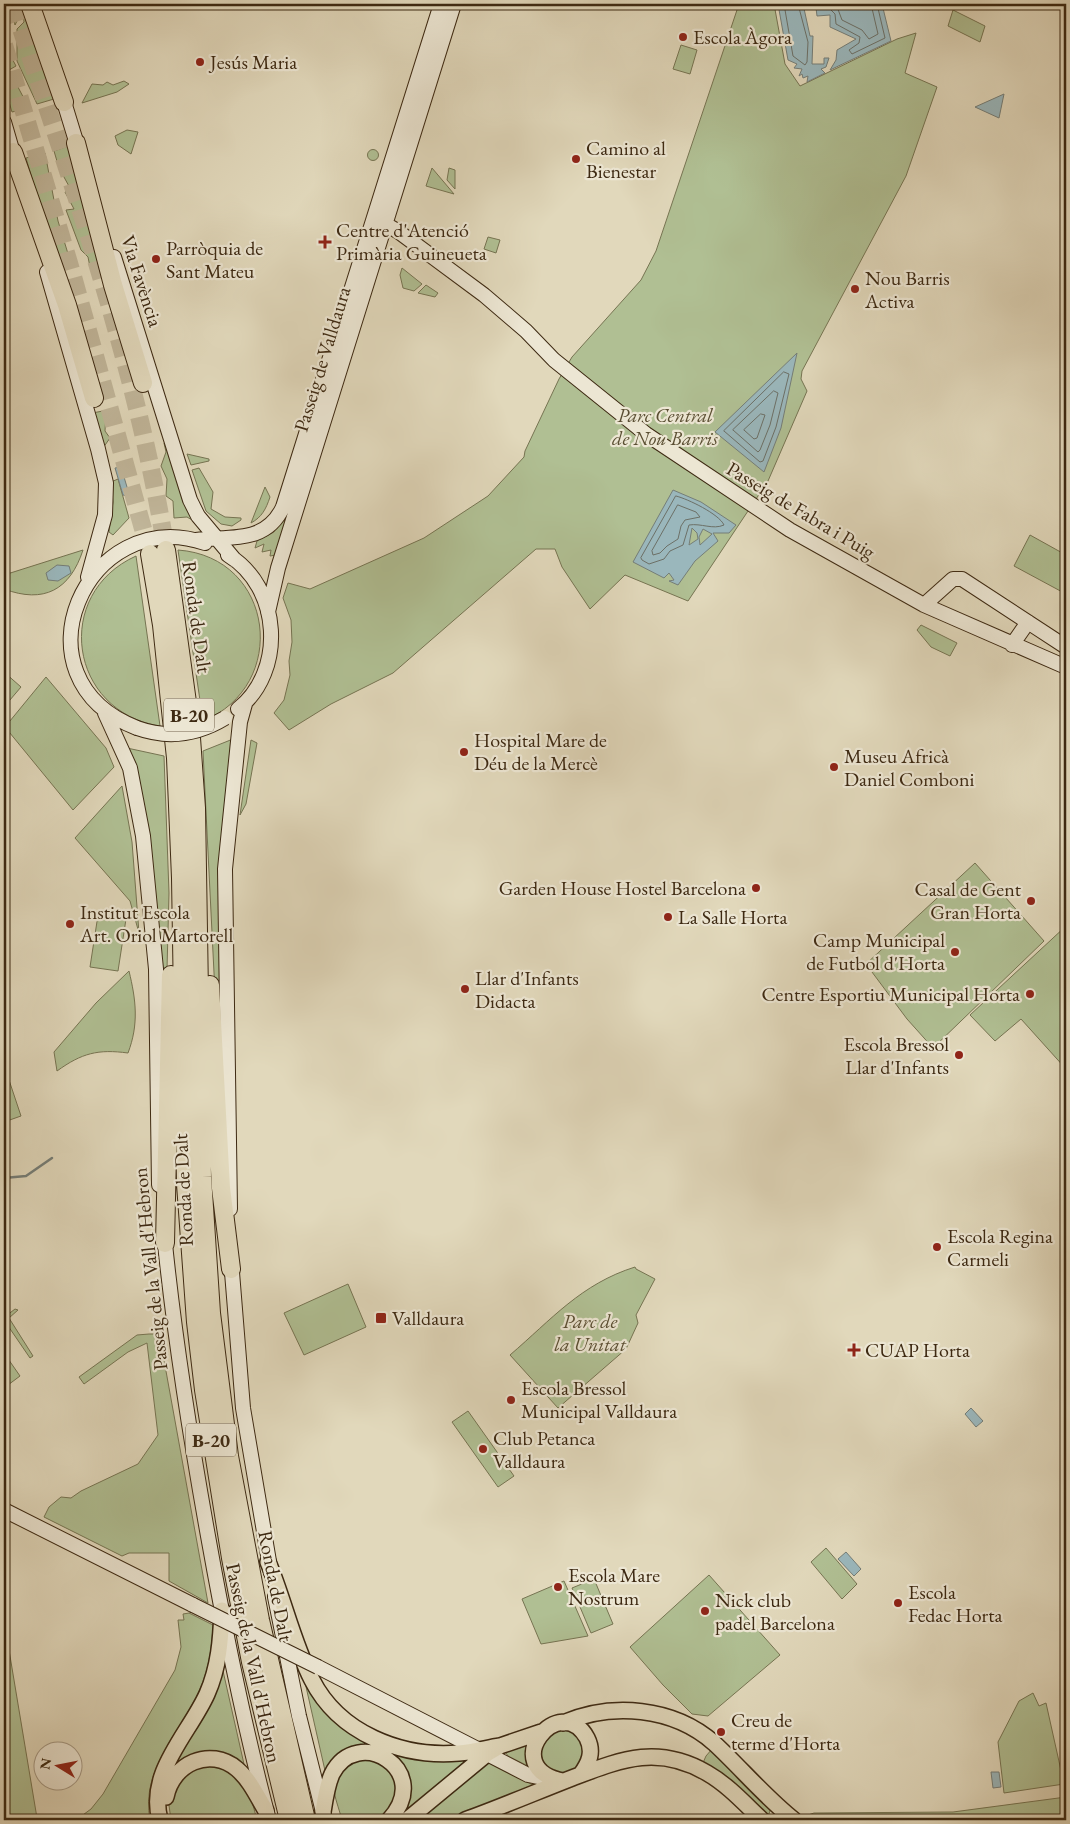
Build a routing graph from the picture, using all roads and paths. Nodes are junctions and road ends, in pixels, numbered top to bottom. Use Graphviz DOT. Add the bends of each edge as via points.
graph roads {
  1 [pos="30,4"];
  2 [pos="36,4"];
  3 [pos="441,4"];
  4 [pos="454,4"];
  5 [pos="64,102"];
  6 [pos="4,122"];
  7 [pos="76,143"];
  8 [pos="13,152"];
  9 [pos="380,221"];
  10 [pos="143,383"];
  11 [pos="94,398"];
  12 [pos="218,538"];
  13 [pos="196,540"];
  14 [pos="234,559"];
  15 [pos="85,585"];
  16 [pos="924,605"];
  17 [pos="268,612"];
  18 [pos="1028,622"];
  19 [pos="1012,645"];
  20 [pos="1066,647"];
  21 [pos="1066,667"];
  22 [pos="245,704"];
  23 [pos="105,713"];
  24 [pos="181,878"];
  25 [pos="198,891"];
  26 [pos="164,1243"];
  27 [pos="231,1269"];
  28 [pos="4,1510"];
  29 [pos="268,1562"];
  30 [pos="222,1610"];
  31 [pos="563,1723"];
  32 [pos="541,1732"];
  33 [pos="490,1750"];
  34 [pos="581,1774"];
  35 [pos="563,1781"];
  36 [pos="267,1815"];
  37 [pos="324,1816"];
  38 [pos="479,1817"];
  39 [pos="160,1820"];
  40 [pos="169,1820"];
  41 [pos="289,1820"];
  42 [pos="306,1820"];
  43 [pos="389,1820"];
  44 [pos="407,1820"];
  45 [pos="465,1820"];
  46 [pos="762,1820"];
  47 [pos="794,1820"];
  1 -- 5 [label="highway"];
  2 -- 5 [label="street, Via Favència"];
  3 -- 9 [label="street, Passeig de Valldaura"];
  4 -- 9 [label="street, Passeig de Valldaura"];
  5 -- 7 [label="street, Via Favència"];
  6 -- 8 [label="street"];
  7 -- 10 [label="highway" via="113,285"];
  7 -- 12 [label="street, Via Favència" via="190,500 198,516"];
  8 -- 11 [label="highway" via="67,305"];
  8 -- 15 [label="street" via="104,474 105,515"];
  9 -- 12 [label="street, Passeig de Valldaura" via="281,512 259,534"];
  9 -- 16 [label="street, Passeig de Fabra i Puig" via="484,295 575,377 663,446 790,530"];
  9 -- 17 [label="street, Passeig de Valldaura" via="278,568"];
  12 -- 13 [label="street, Passeig de Valldaura"];
  12 -- 14 [label="street, Via Favència"];
  13 -- 14 [label="street"];
  13 -- 15 [label="street" via="161,538 130,547 101,567"];
  14 -- 17 [label="street, Via Favència" via="256,584"];
  15 -- 23 [label="street" via="72,622 73,658 86,691"];
  16 -- 18 [label="street" via="953,579 962,579"];
  16 -- 19 [label="street, Passeig de Fabra i Puig"];
  17 -- 22 [label="street" via="271,630 269,657 259,686"];
  18 -- 19 [label="street"];
  18 -- 20 [label="street"];
  19 -- 21 [label="street, Passeig de Fabra i Puig"];
  22 -- 23 [label="street, bridge" via="205,729 183,734 162,734 137,728"];
  22 -- 27 [label="street, Passeig de la Vall d'Hebron" via="237,740 225,869"];
  23 -- 26 [label="street, Passeig de la Vall d'Hebron" via="130,768 143,836 156,969 158,1158"];
  24 -- 25 [label="highway, Ronda de Dalt / B-20" via="173,726 158,552 190,724"];
  24 -- 26 [label="highway" via="172,963"];
  24 -- 41 [label="highway, Ronda de Dalt / B-20" via="186,1184 204,1390 251,1662"];
  25 -- 27 [label="highway" via="209,963 221,1188"];
  25 -- 42 [label="highway, Ronda de Dalt / B-20" via="202,1177 211,1313 229,1456 260,1620"];
  26 -- 30 [label="street, Passeig de la Vall d'Hebron" via="174,1333"];
  27 -- 29 [label="street, Passeig de la Vall d'Hebron" via="243,1408"];
  28 -- 33 [label="street, bridge"];
  29 -- 33 [label="main road" via="311,1678 332,1710 373,1738 409,1750 446,1754"];
  29 -- 37 [label="street, Passeig de la Vall d'Hebron" via="298,1711"];
  30 -- 36 [label="street, Passeig de la Vall d'Hebron"];
  30 -- 39 [label="main road" via="215,1672 203,1702 165,1768 158,1793"];
  31 -- 32 [label="main road"];
  31 -- 34 [label="main road" via="579,1729 588,1742 590,1756"];
  31 -- 47 [label="main road" via="585,1715 624,1710 682,1723 713,1743"];
  32 -- 33 [label="main road"];
  32 -- 35 [label="main road" via="534,1749 537,1764 547,1776"];
  33 -- 35 [label="street" via="535,1778"];
  33 -- 44 [label="main road"];
  34 -- 35 [label="main road"];
  34 -- 46 [label="main road" via="628,1758 675,1760 715,1778"];
  35 -- 38 [label="main road"];
  36 -- 40 [label="main road" via="238,1769 223,1761 200,1760 182,1768 171,1781 165,1798"];
  37 -- 43 [label="main road" via="331,1777 338,1765 353,1754 375,1753 394,1764 402,1778 403,1797"];
  38 -- 45 [label="main road"];
}
